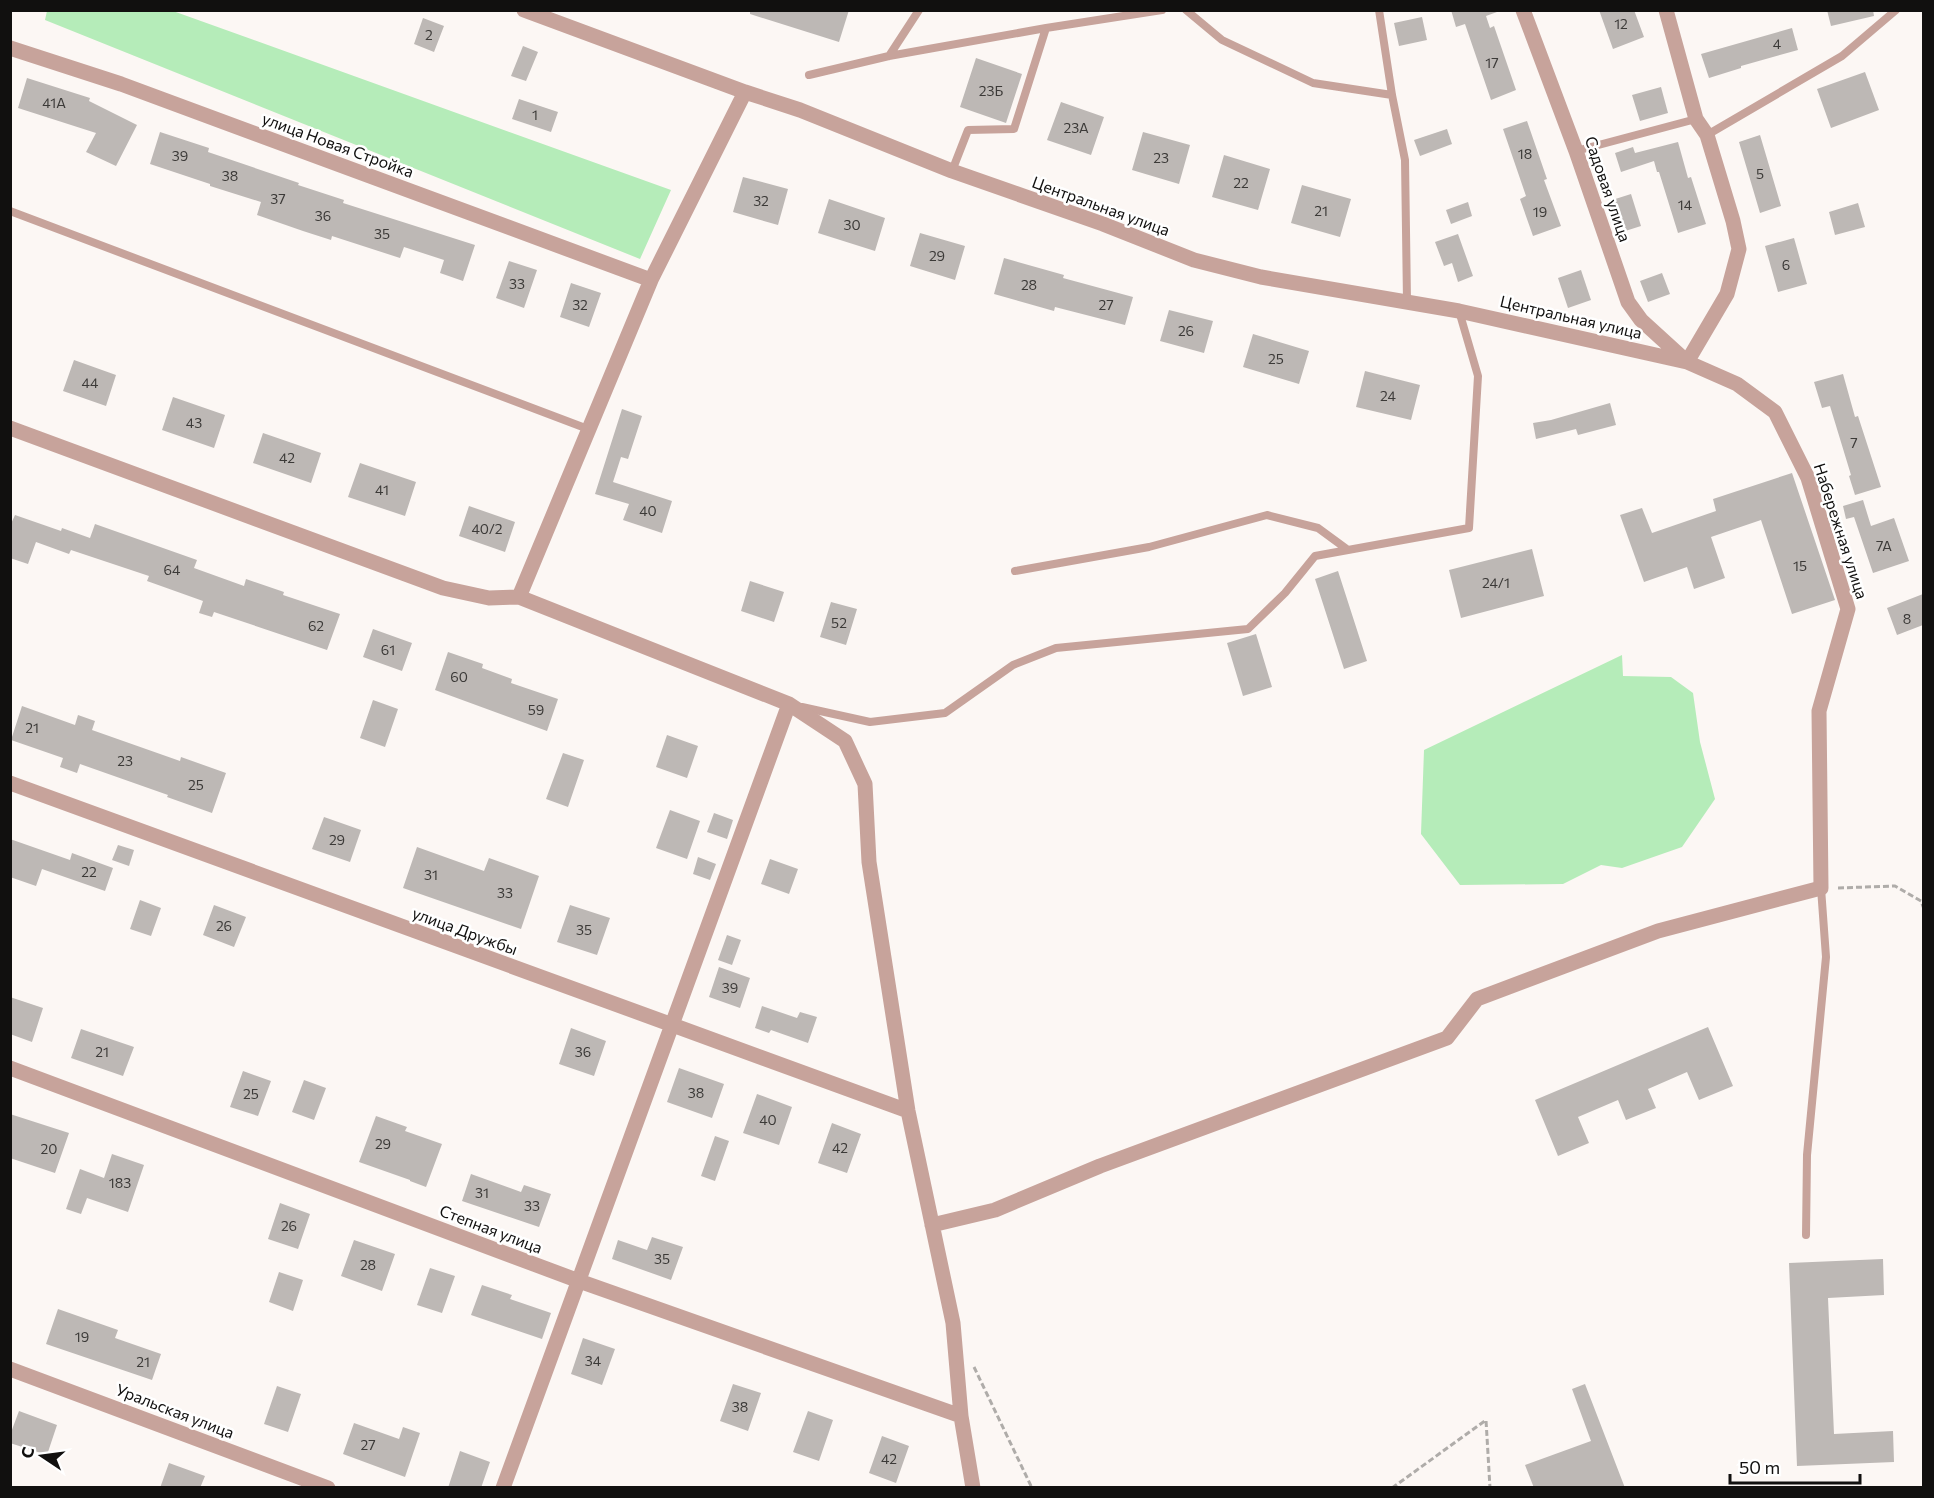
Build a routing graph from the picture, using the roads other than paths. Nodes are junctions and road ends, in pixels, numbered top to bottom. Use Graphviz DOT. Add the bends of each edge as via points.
graph roads {
  1 [pos="524,10"];
  2 [pos="919,10"];
  3 [pos="1162,10"];
  4 [pos="1186,10"];
  5 [pos="1379,10"];
  6 [pos="1523,10"];
  7 [pos="1666,10"];
  8 [pos="1896,10"];
  9 [pos="547,14"];
  10 [pos="1111,14"];
  11 [pos="1046,28"];
  12 [pos="10,48"];
  13 [pos="889,56"];
  14 [pos="808,75"];
  15 [pos="745,92"];
  16 [pos="1392,95"];
  17 [pos="1696,119"];
  18 [pos="1707,135"];
  19 [pos="1576,151"];
  20 [pos="952,171"];
  21 [pos="10,211"];
  22 [pos="651,280"];
  23 [pos="1407,301"];
  24 [pos="1459,311"];
  25 [pos="1687,362"];
  26 [pos="10,428"];
  27 [pos="588,429"];
  28 [pos="1348,549"];
  29 [pos="1014,571"];
  30 [pos="519,597"];
  31 [pos="789,704"];
  32 [pos="10,783"];
  33 [pos="1821,888"];
  34 [pos="673,1026"];
  35 [pos="10,1068"];
  36 [pos="908,1111"];
  37 [pos="932,1225"];
  38 [pos="1806,1235"];
  39 [pos="579,1281"];
  40 [pos="10,1368"];
  41 [pos="961,1416"];
  42 [pos="327,1488"];
  43 [pos="503,1488"];
  44 [pos="972,1488"];
  1 -- 9 [label="street, Центральная улица"];
  2 -- 13 [label="lane"];
  3 -- 10 [label="lane"];
  4 -- 16 [label="lane" via="1222,40 1314,83"];
  5 -- 16 [label="lane"];
  6 -- 19 [label="street, Садовая улица"];
  7 -- 17 [label="street"];
  8 -- 18 [label="lane" via="1842,56"];
  9 -- 15 [label="street, Центральная улица"];
  10 -- 11 [label="lane"];
  11 -- 13 [label="lane"];
  11 -- 20 [label="lane" via="1014,129 968,130"];
  12 -- 22 [label="street, улица Новая Стройка" via="122,84"];
  13 -- 14 [label="lane"];
  15 -- 20 [label="street, Центральная улица"];
  15 -- 22 [label="street"];
  16 -- 23 [label="lane" via="1405,160"];
  17 -- 18 [label="street"];
  17 -- 19 [label="lane"];
  18 -- 25 [label="street" via="1739,249 1727,294"];
  19 -- 25 [label="street, Садовая улица" via="1628,302 1641,320"];
  20 -- 23 [label="street, Центральная улица" via="1194,260 1261,277"];
  21 -- 27 [label="lane"];
  22 -- 27 [label="street"];
  23 -- 24 [label="street, Центральная улица"];
  24 -- 25 [label="street, Центральная улица"];
  24 -- 28 [label="lane" via="1478,376 1469,528"];
  25 -- 33 [label="street, Набережная улица" via="1737,384 1775,412 1809,478 1848,609 1819,711"];
  26 -- 30 [label="street" via="443,588 489,598"];
  27 -- 30 [label="street"];
  28 -- 29 [label="lane" via="1318,528 1267,515 1149,547"];
  28 -- 31 [label="lane" via="1315,556 1248,629 1056,648 1013,665 945,713 870,722"];
  30 -- 31 [label="street"];
  31 -- 34 [label="street"];
  31 -- 36 [label="street" via="845,741 865,784 869,862"];
  32 -- 34 [label="street, улица Дружбы"];
  33 -- 37 [label="street" via="1658,931 1488,994 1477,999 1447,1038 995,1210"];
  33 -- 38 [label="lane" via="1826,957 1807,1155"];
  34 -- 36 [label="street, улица Дружбы"];
  34 -- 39 [label="street"];
  35 -- 39 [label="street, Степная улица"];
  36 -- 37 [label="street"];
  37 -- 41 [label="street" via="953,1323"];
  39 -- 41 [label="street, Степная улица"];
  39 -- 43 [label="street"];
  40 -- 42 [label="street, Уральская улица"];
  41 -- 44 [label="street"];
}
